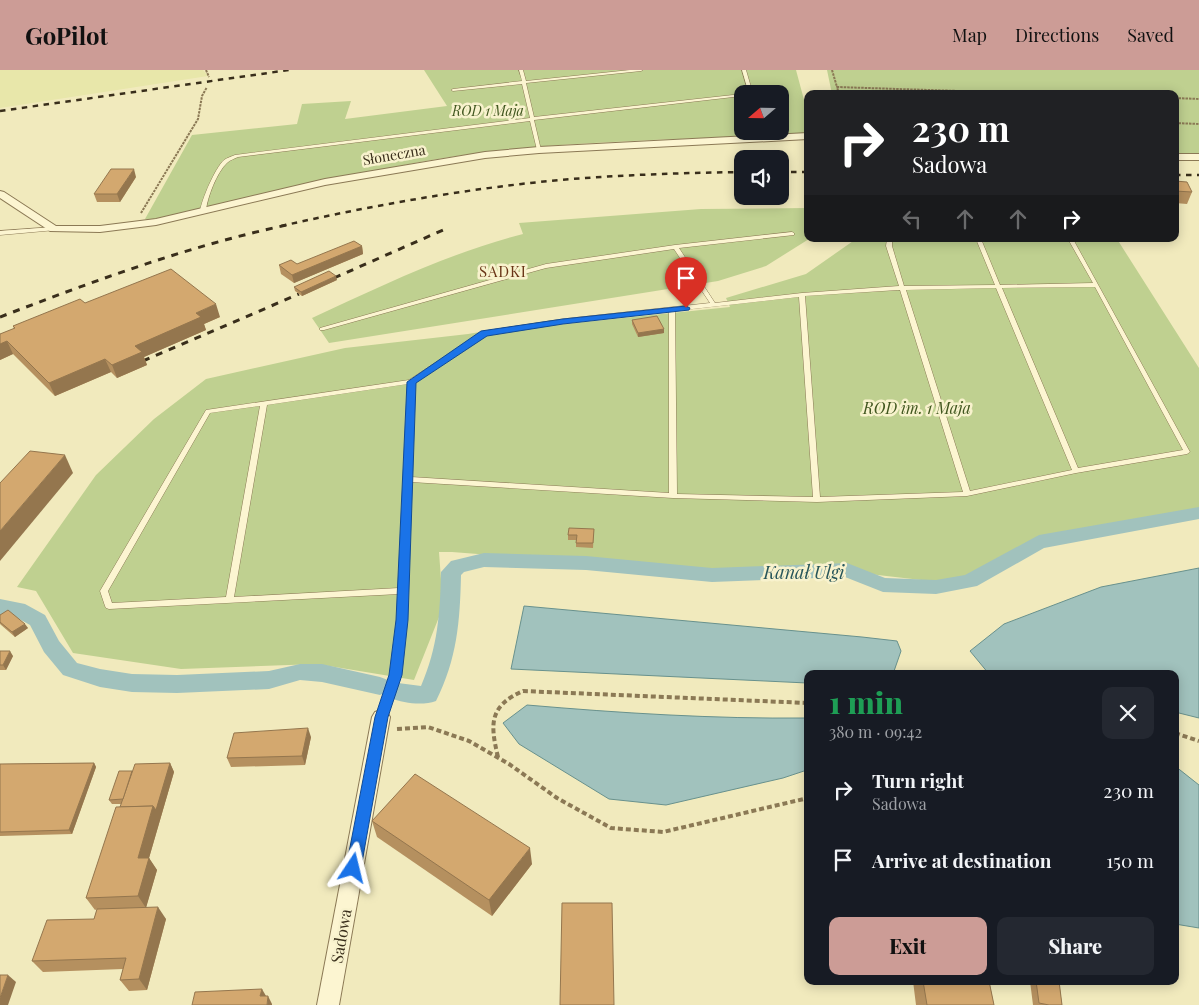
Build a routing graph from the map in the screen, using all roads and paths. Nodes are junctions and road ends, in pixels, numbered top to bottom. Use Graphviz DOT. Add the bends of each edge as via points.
graph roads {
  1 [pos="206,70"];
  2 [pos="521,70"];
  3 [pos="642,70"];
  4 [pos="744,70"];
  5 [pos="832,70"];
  6 [pos="208,77"];
  7 [pos="524,83"];
  8 [pos="748,85"];
  9 [pos="207,87"];
  10 [pos="837,87"];
  11 [pos="452,90"];
  12 [pos="838,90"];
  13 [pos="929,90"];
  14 [pos="734,96"];
  15 [pos="1179,98"];
  16 [pos="1199,98"];
  17 [pos="532,119"];
  18 [pos="1179,123"];
  19 [pos="1199,124"];
  20 [pos="789,135"];
  21 [pos="734,136"];
  22 [pos="804,136"];
  23 [pos="539,150"];
  24 [pos="1179,157"];
  25 [pos="1199,157"];
  26 [pos="0,194"];
  27 [pos="203,211"];
  28 [pos="134,225"];
  29 [pos="54,229"];
  30 [pos="0,233"];
  31 [pos="792,234"];
  32 [pos="889,242"];
  33 [pos="979,242"];
  34 [pos="1073,242"];
  35 [pos="675,247"];
  36 [pos="1097,285"];
  37 [pos="997,286"];
  38 [pos="903,288"];
  39 [pos="802,295"];
  40 [pos="714,305"];
  41 [pos="672,310"];
  42 [pos="322,329"];
  43 [pos="411,382"];
  44 [pos="264,403"];
  45 [pos="1076,471"];
  46 [pos="407,479"];
  47 [pos="967,494"];
  48 [pos="673,496"];
  49 [pos="817,500"];
  50 [pos="403,591"];
  51 [pos="229,600"];
  52 [pos="804,703"];
  53 [pos="380,724"];
  54 [pos="1179,734"];
  55 [pos="1199,741"];
  56 [pos="498,758"];
  57 [pos="804,799"];
  58 [pos="328,1005"];
  1 -- 6 [label="path"];
  2 -- 7 [label="lane"];
  3 -- 7 [label="lane"];
  4 -- 8 [label="lane"];
  5 -- 10 [label="path"];
  7 -- 11 [label="lane"];
  7 -- 17 [label="lane"];
  9 -- 28 [label="path" via="198,119"];
  10 -- 12 [label="path"];
  10 -- 13 [label="path"];
  14 -- 17 [label="lane"];
  15 -- 16 [label="path"];
  17 -- 23 [label="lane"];
  17 -- 27 [label="lane" via="237,156 227,160 222,167 202,204"];
  18 -- 19 [label="path"];
  20 -- 22 [label="street, Słoneczna"];
  21 -- 23 [label="street, Słoneczna"];
  23 -- 27 [label="street, Słoneczna" via="430,163 325,182"];
  24 -- 25 [label="street"];
  26 -- 29 [label="street"];
  27 -- 28 [label="street, Słoneczna"];
  28 -- 29 [label="street, Słoneczna"];
  29 -- 30 [label="lane"];
  31 -- 35 [label="lane"];
  32 -- 38 [label="lane"];
  33 -- 37 [label="lane"];
  34 -- 36 [label="lane"];
  35 -- 40 [label="lane"];
  35 -- 42 [label="lane" via="546,266"];
  36 -- 37 [label="lane"];
  36 -- 45 [label="lane" via="1187,452"];
  37 -- 38 [label="lane"];
  37 -- 45 [label="lane"];
  38 -- 39 [label="lane"];
  38 -- 47 [label="lane"];
  39 -- 40 [label="lane"];
  39 -- 49 [label="lane"];
  40 -- 41 [label="lane"];
  41 -- 43 [label="lane" via="484,333"];
  41 -- 48 [label="lane"];
  43 -- 44 [label="lane"];
  43 -- 46 [label="lane, Sadowa"];
  44 -- 51 [label="lane"];
  44 -- 51 [label="lane" via="208,411 104,591 109,606"];
  45 -- 47 [label="lane"];
  46 -- 48 [label="lane"];
  46 -- 50 [label="lane, Sadowa"];
  47 -- 49 [label="lane"];
  48 -- 49 [label="lane"];
  50 -- 51 [label="lane"];
  50 -- 53 [label="lane, Sadowa" via="396,675"];
  52 -- 56 [label="path" via="523,691 509,696 495,709 492,723"];
  53 -- 56 [label="path" via="428,727 469,741"];
  53 -- 58 [label="street, Sadowa"];
  54 -- 55 [label="path"];
  56 -- 57 [label="path" via="557,798 611,828 663,832"];
}
